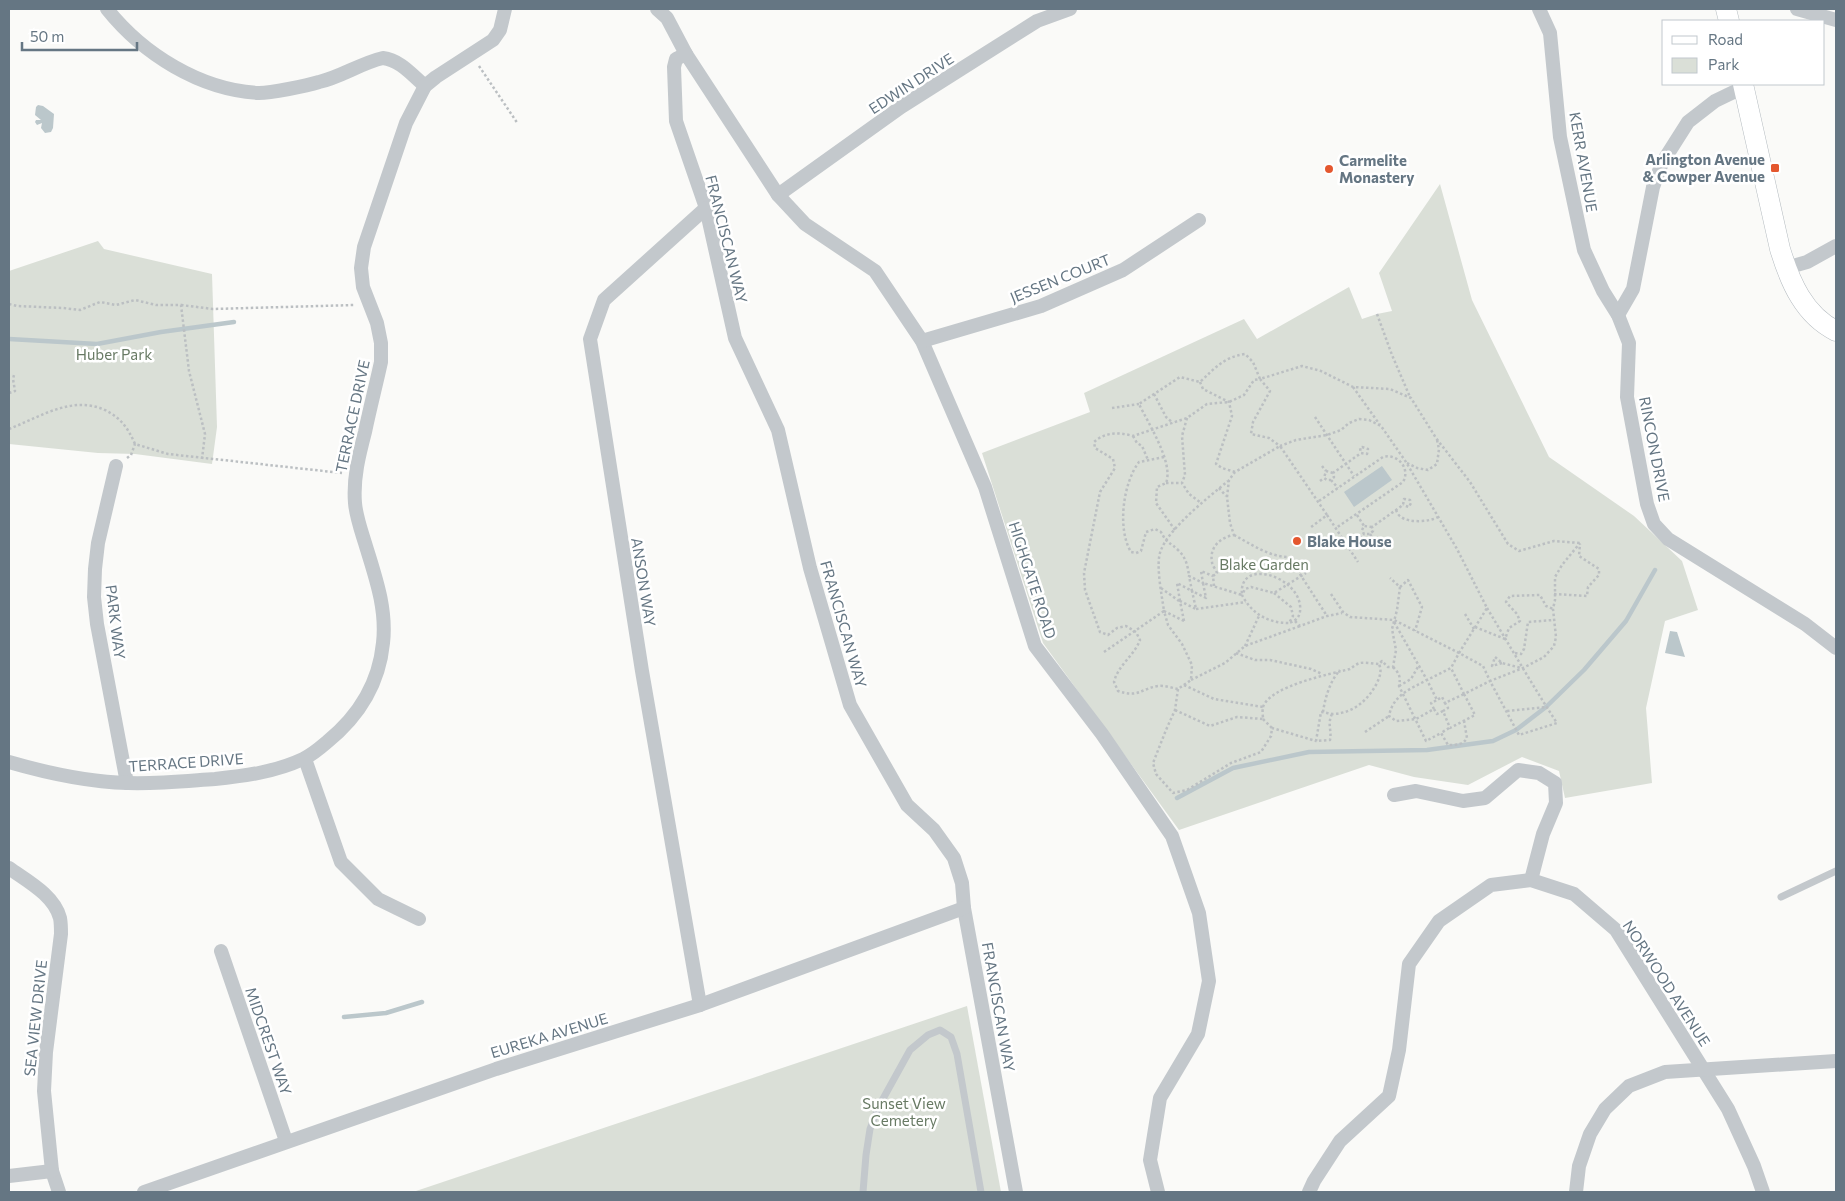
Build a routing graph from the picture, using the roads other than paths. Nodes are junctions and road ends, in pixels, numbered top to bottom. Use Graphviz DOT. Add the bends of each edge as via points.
graph roads {
  1 [pos="107,9"];
  2 [pos="505,9"];
  3 [pos="657,9"];
  4 [pos="1070,9"];
  5 [pos="1539,9"];
  6 [pos="1798,9"];
  7 [pos="1836,20"];
  8 [pos="686,54"];
  9 [pos="1743,85"];
  10 [pos="424,86"];
  11 [pos="778,196"];
  12 [pos="706,208"];
  13 [pos="1198,220"];
  14 [pos="1836,246"];
  15 [pos="1786,268"];
  16 [pos="1618,315"];
  17 [pos="1836,331"];
  18 [pos="922,341"];
  19 [pos="116,466"];
  20 [pos="1836,648"];
  21 [pos="304,759"];
  22 [pos="9,762"];
  23 [pos="127,783"];
  24 [pos="1394,795"];
  25 [pos="9,868"];
  26 [pos="1836,871"];
  27 [pos="1531,880"];
  28 [pos="1781,897"];
  29 [pos="964,908"];
  30 [pos="418,919"];
  31 [pos="221,951"];
  32 [pos="700,1005"];
  33 [pos="1836,1061"];
  34 [pos="1702,1069"];
  35 [pos="286,1141"];
  36 [pos="52,1171"];
  37 [pos="9,1176"];
  38 [pos="59,1192"];
  39 [pos="144,1192"];
  40 [pos="863,1192"];
  41 [pos="981,1192"];
  42 [pos="1016,1192"];
  43 [pos="1158,1192"];
  44 [pos="1309,1192"];
  45 [pos="1576,1192"];
  46 [pos="1763,1192"];
  1 -- 10 [label="street" via="144,47 178,70 222,86 260,93 320,82 383,58 400,64"];
  2 -- 10 [label="street, TERRACE DRIVE" via="504,20 494,40"];
  3 -- 8 [label="street, HIGHGATE ROAD" via="668,18"];
  4 -- 11 [label="street, EDWIN DRIVE" via="1037,21 901,107"];
  5 -- 16 [label="street, KERR AVENUE" via="1550,33 1560,137 1584,250"];
  6 -- 7 [label="street"];
  8 -- 11 [label="street, HIGHGATE ROAD"];
  8 -- 12 [label="street, FRANCISCAN WAY" via="676,59 674,67 676,121"];
  9 -- 15 [label="main road"];
  9 -- 16 [label="street" via="1688,122 1662,163 1653,187 1633,289"];
  10 -- 21 [label="street, TERRACE DRIVE" via="406,123 364,247 361,268 363,287 377,323 381,362 355,474 355,503 380,595 383,643 374,684 361,708 344,728"];
  11 -- 18 [label="street, HIGHGATE ROAD" via="805,224 875,271"];
  12 -- 29 [label="street, FRANCISCAN WAY" via="735,338 778,430 810,568 850,705 907,805 934,830 954,858 962,883"];
  12 -- 32 [label="street, ANSON WAY" via="604,300 590,338 642,671"];
  13 -- 18 [label="street, JESSEN COURT" via="1123,270 1041,306"];
  14 -- 15 [label="street" via="1808,262"];
  15 -- 17 [label="main road" via="1801,300 1817,318"];
  16 -- 20 [label="street, RINCON DRIVE" via="1629,343 1627,397 1647,504 1654,524 1668,539 1805,624"];
  18 -- 43 [label="street, HIGHGATE ROAD" via="985,487 1036,646 1172,836 1199,913 1209,981 1198,1034 1160,1098 1150,1160"];
  19 -- 23 [label="street, PARK WAY" via="98,543 94,597"];
  21 -- 23 [label="street, TERRACE DRIVE" via="273,770 235,777"];
  21 -- 30 [label="street" via="341,862 378,899"];
  22 -- 23 [label="street, TERRACE DRIVE" via="87,779"];
  24 -- 27 [label="street" via="1416,791 1464,801 1485,798 1518,770 1539,773 1555,783 1556,803 1543,834"];
  25 -- 36 [label="street, SEA VIEW DRIVE" via="38,888 60,917 61,934 44,1091"];
  26 -- 28 [label="lane"];
  27 -- 34 [label="street, NORWOOD AVENUE" via="1574,894 1616,930"];
  27 -- 44 [label="street, NORWOOD AVENUE" via="1491,885 1434,928 1409,964 1399,1050 1389,1096 1340,1141"];
  29 -- 32 [label="street, EUREKA AVENUE"];
  29 -- 42 [label="street, FRANCISCAN WAY"];
  31 -- 35 [label="street, MIDCREST WAY"];
  32 -- 35 [label="street, EUREKA AVENUE" via="496,1069"];
  33 -- 34 [label="street"];
  34 -- 45 [label="street" via="1665,1072 1629,1086 1605,1109 1590,1134 1579,1166"];
  34 -- 46 [label="street, NORWOOD AVENUE" via="1728,1109"];
  35 -- 39 [label="street, EUREKA AVENUE"];
  36 -- 37 [label="street"];
  36 -- 38 [label="street, SEA VIEW DRIVE"];
  40 -- 41 [label="lane" via="870,1129 879,1106 910,1050 940,1030 951,1037 957,1054"];
}
